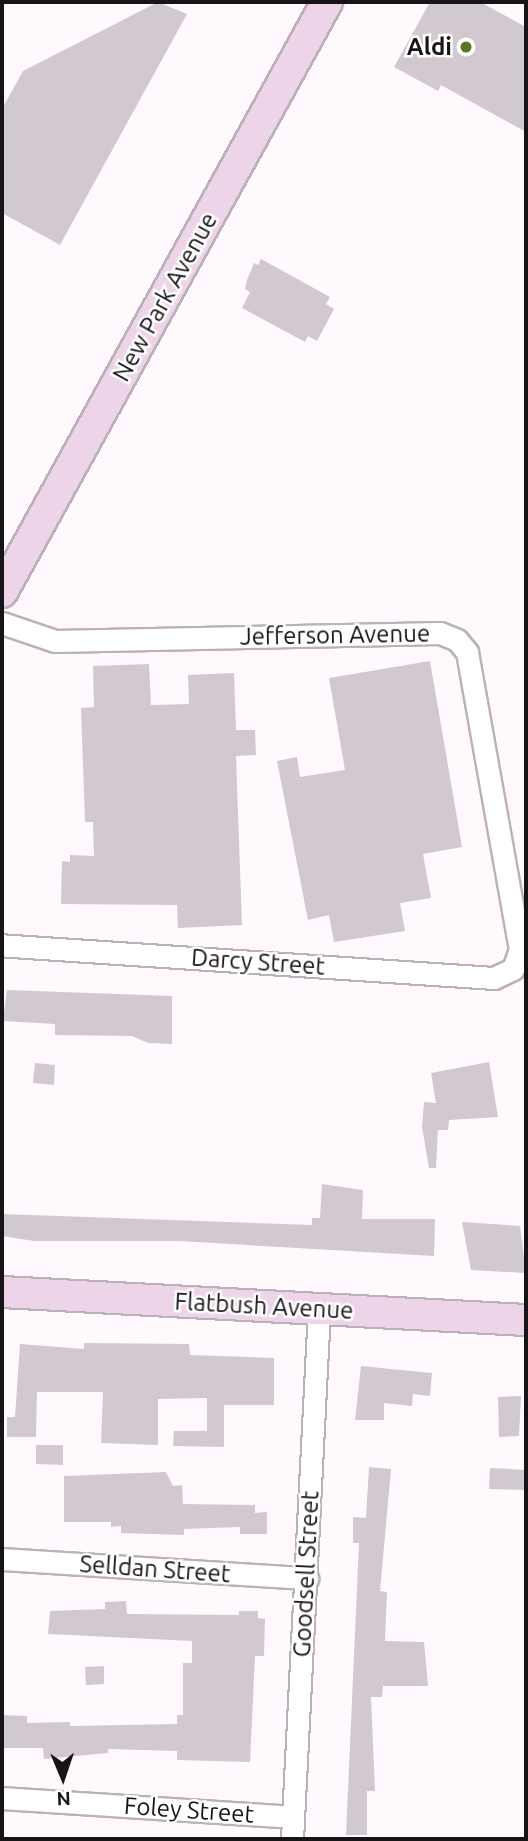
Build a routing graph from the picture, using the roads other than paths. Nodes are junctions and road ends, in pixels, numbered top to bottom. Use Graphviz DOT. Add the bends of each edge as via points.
graph roads {
  1 [pos="327,2"];
  2 [pos="2,592"];
  3 [pos="2,623"];
  4 [pos="2,945"];
  5 [pos="513,969"];
  6 [pos="2,1292"];
  7 [pos="319,1308"];
  8 [pos="526,1320"];
  9 [pos="2,1559"];
  10 [pos="307,1578"];
  11 [pos="2,1798"];
  12 [pos="292,1816"];
  13 [pos="292,1839"];
  1 -- 2 [label="main road, New Park Avenue"];
  3 -- 5 [label="street, Jefferson Avenue" via="55,641 440,633 457,639 467,652 520,949"];
  4 -- 5 [label="street, Darcy Street" via="494,978"];
  6 -- 7 [label="main road, Flatbush Avenue"];
  7 -- 8 [label="main road, Flatbush Avenue"];
  7 -- 10 [label="street, Goodsell Street"];
  9 -- 10 [label="street, Selldan Street"];
  10 -- 12 [label="street, Goodsell Street"];
  11 -- 12 [label="street, Foley Street"];
  12 -- 13 [label="street, Goodsell Street"];
}
